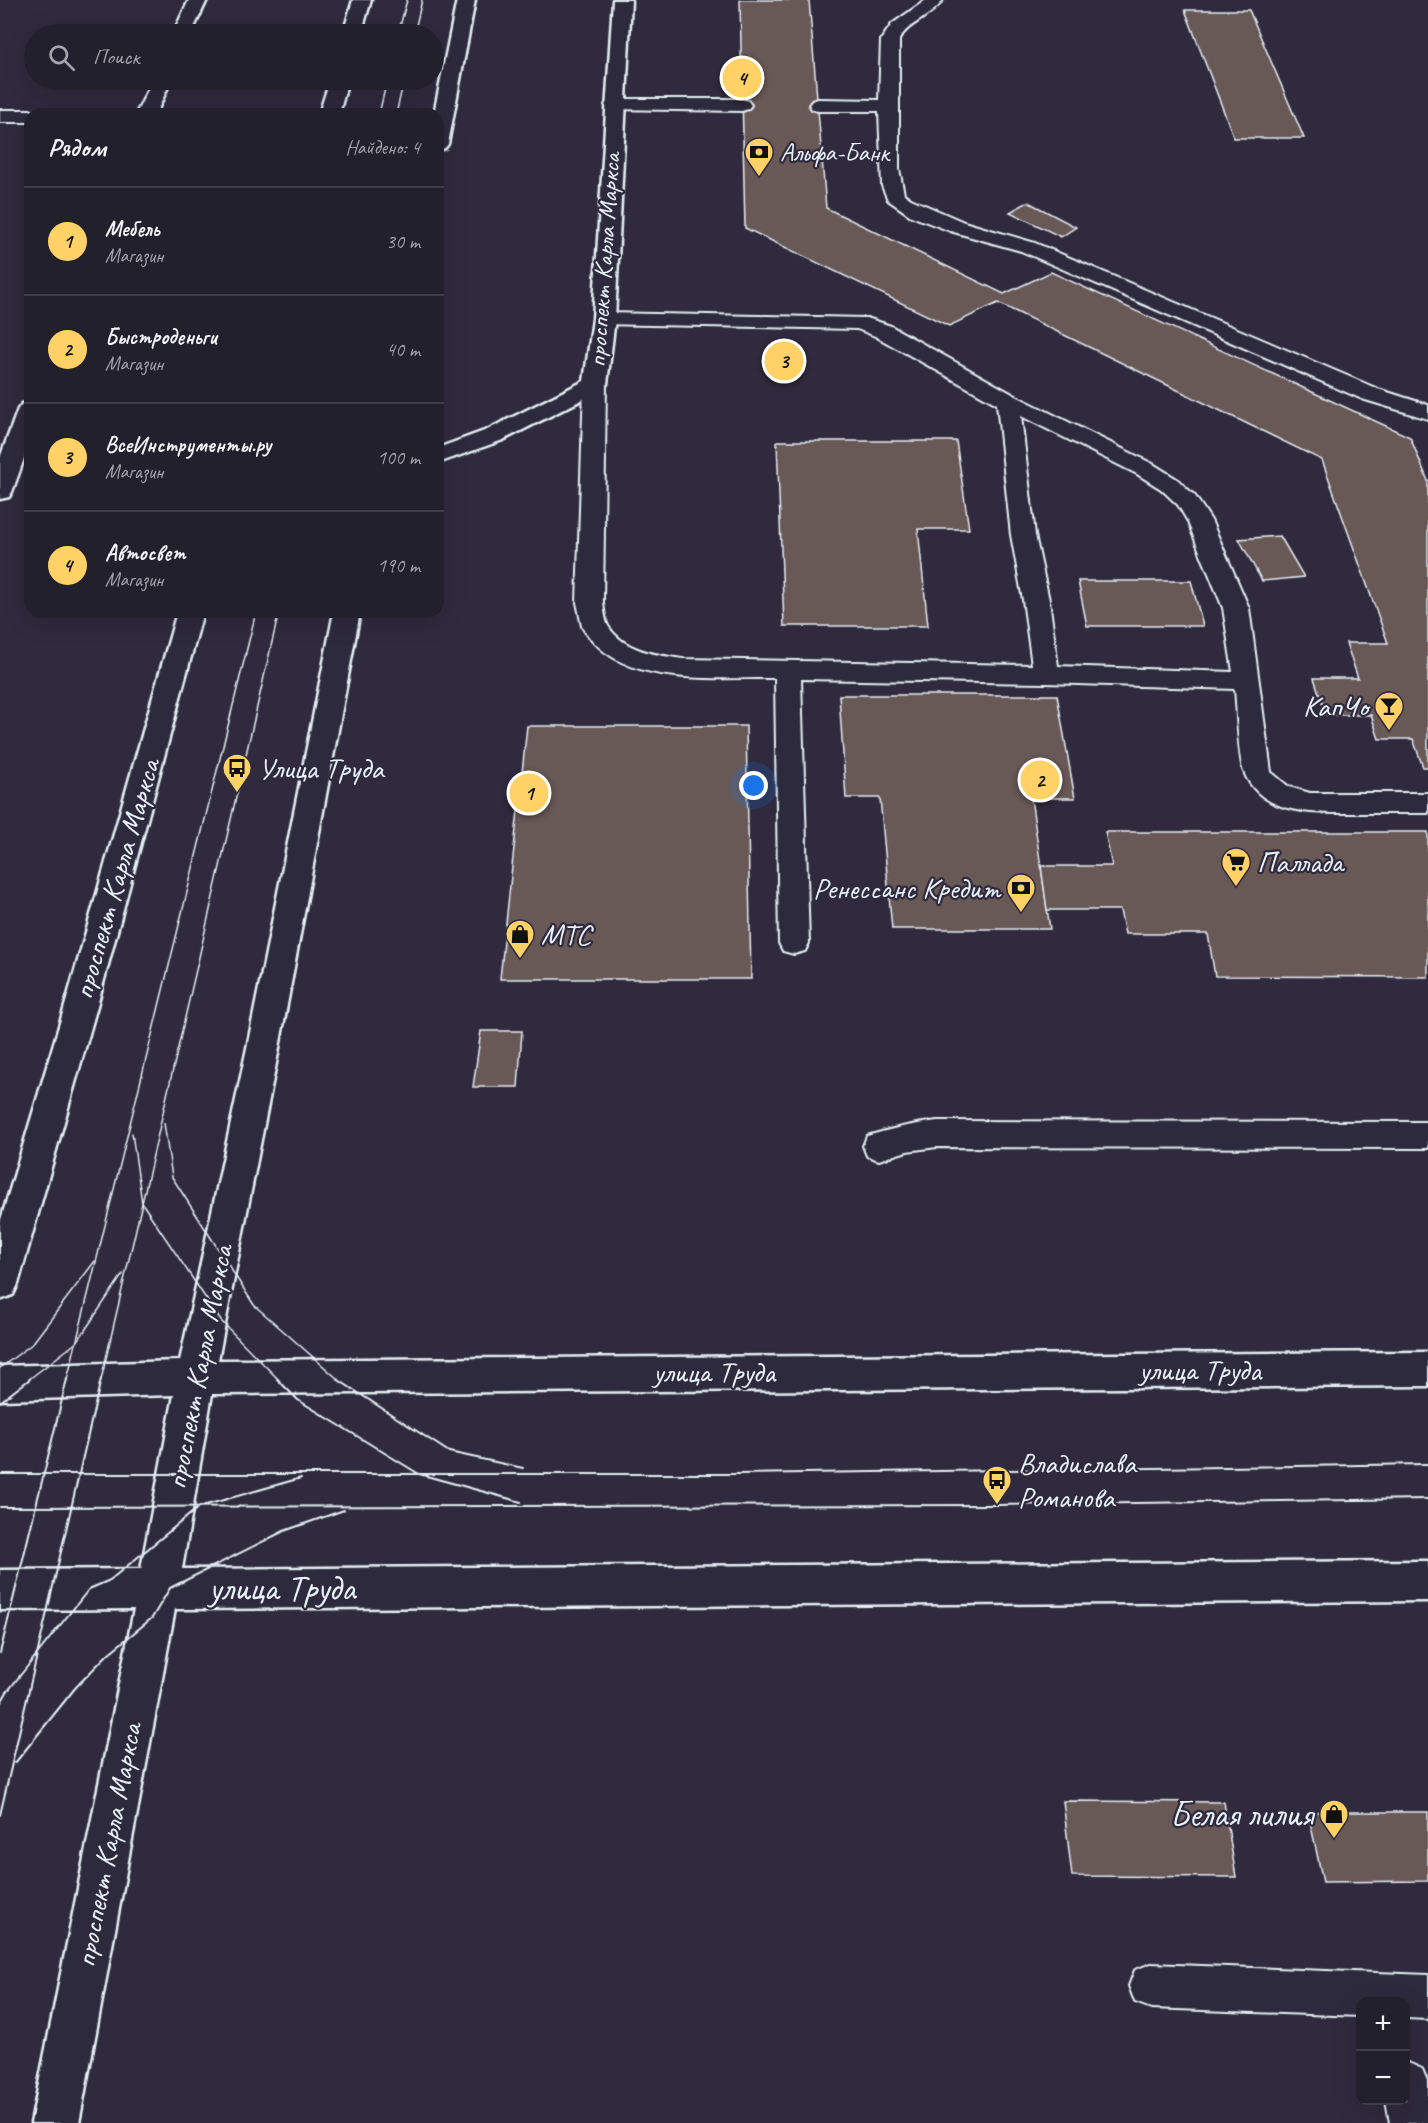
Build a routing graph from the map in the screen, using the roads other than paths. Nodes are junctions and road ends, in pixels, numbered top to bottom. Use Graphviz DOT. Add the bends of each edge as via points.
graph roads {
  1 [pos="198,0"];
  2 [pos="362,0"];
  3 [pos="466,0"];
  4 [pos="622,0"];
  5 [pos="935,0"];
  6 [pos="187,24"];
  7 [pos="355,24"];
  8 [pos="157,90"];
  9 [pos="336,90"];
  10 [pos="614,105"];
  11 [pos="742,105"];
  12 [pos="818,105"];
  13 [pos="889,106"];
  14 [pos="149,108"];
  15 [pos="331,108"];
  16 [pos="444,113"];
  17 [pos="0,116"];
  18 [pos="24,116"];
  19 [pos="604,319"];
  20 [pos="595,384"];
  21 [pos="1008,401"];
  22 [pos="1428,412"];
  23 [pos="24,425"];
  24 [pos="444,454"];
  25 [pos="0,492"];
  26 [pos="188,618"];
  27 [pos="346,618"];
  28 [pos="788,668"];
  29 [pos="1046,674"];
  30 [pos="1248,681"];
  31 [pos="1428,803"];
  32 [pos="794,943"];
  33 [pos="1428,1135"];
  34 [pos="879,1146"];
  35 [pos="0,1284"];
  36 [pos="1428,1369"];
  37 [pos="196,1376"];
  38 [pos="0,1383"];
  39 [pos="1428,1581"];
  40 [pos="0,1590"];
  41 [pos="158,1590"];
  42 [pos="1151,1986"];
  43 [pos="1380,1997"];
  44 [pos="1410,2105"];
  45 [pos="55,2123"];
  46 [pos="1413,2123"];
  1 -- 6 [label="main road"];
  2 -- 7 [label="main road"];
  3 -- 16 [label="main road"];
  4 -- 10 [label="main road, проспект Карла Маркса"];
  5 -- 13 [label="lane" via="930,8 892,34"];
  8 -- 14 [label="main road"];
  9 -- 15 [label="main road"];
  10 -- 11 [label="lane"];
  10 -- 19 [label="main road, проспект Карла Маркса"];
  12 -- 13 [label="lane"];
  13 -- 22 [label="lane" via="892,189 907,205 971,232 1028,247 1370,394"];
  17 -- 18 [label="lane"];
  19 -- 20 [label="main road, проспект Карла Маркса"];
  19 -- 21 [label="lane" via="860,324 883,331"];
  20 -- 24 [label="main road, проспект Карла Маркса" via="495,435"];
  20 -- 28 [label="lane" via="590,603 595,627 614,648 645,662 683,668"];
  21 -- 29 [label="lane" via="1023,535"];
  21 -- 30 [label="lane" via="1145,469 1187,501 1236,608"];
  23 -- 25 [label="main road"];
  26 -- 35 [label="main road, проспект Карла Маркса"];
  27 -- 37 [label="main road, проспект Карла Маркса"];
  28 -- 29 [label="lane"];
  28 -- 32 [label="lane"];
  29 -- 30 [label="lane"];
  30 -- 31 [label="lane" via="1257,771 1263,783 1276,793 1310,803"];
  33 -- 34 [label="lane" via="937,1134 907,1137"];
  36 -- 37 [label="main road, улица Труда"];
  37 -- 38 [label="main road, улица Труда"];
  37 -- 41 [label="main road, проспект Карла Маркса"];
  39 -- 41 [label="main road, улица Труда"];
  40 -- 41 [label="main road, улица Труда"];
  41 -- 45 [label="main road, проспект Карла Маркса"];
  42 -- 43 [label="lane"];
  44 -- 46 [label="lane"];
}
